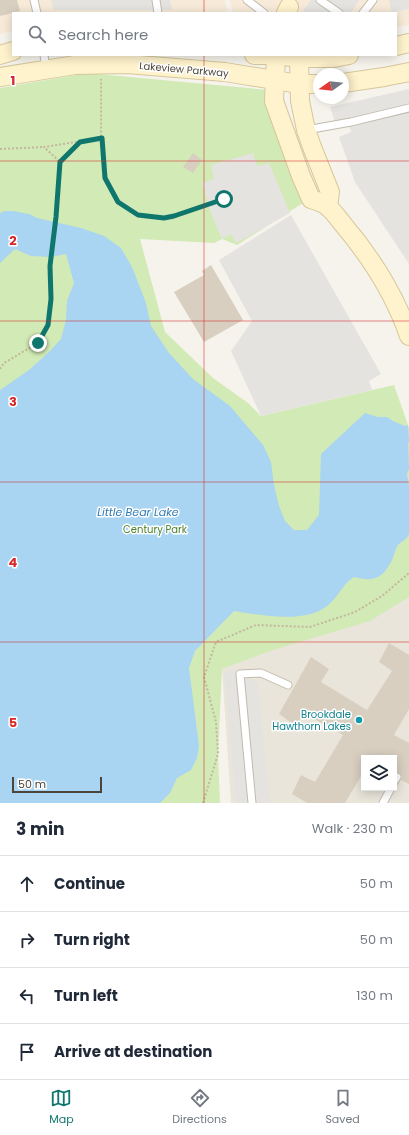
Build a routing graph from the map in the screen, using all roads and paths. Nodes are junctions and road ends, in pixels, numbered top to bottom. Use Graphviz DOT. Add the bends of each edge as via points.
graph roads {
  1 [pos="34,0"];
  2 [pos="156,0"];
  3 [pos="248,0"];
  4 [pos="320,0"];
  5 [pos="373,0"];
  6 [pos="37,12"];
  7 [pos="158,12"];
  8 [pos="263,12"];
  9 [pos="338,12"];
  10 [pos="364,12"];
  11 [pos="409,43"];
  12 [pos="397,46"];
  13 [pos="12,52"];
  14 [pos="0,54"];
  15 [pos="276,56"];
  16 [pos="288,56"];
  17 [pos="344,56"];
  18 [pos="299,57"];
  19 [pos="45,62"];
  20 [pos="409,72"];
  21 [pos="101,75"];
  22 [pos="0,77"];
  23 [pos="275,80"];
  24 [pos="349,82"];
  25 [pos="299,84"];
  26 [pos="313,84"];
  27 [pos="409,108"];
  28 [pos="306,130"];
  29 [pos="102,138"];
  30 [pos="80,142"];
  31 [pos="44,147"];
  32 [pos="0,149"];
  33 [pos="60,162"];
  34 [pos="224,199"];
  35 [pos="328,207"];
  36 [pos="409,336"];
  37 [pos="0,369"];
  38 [pos="409,574"];
  39 [pos="288,685"];
  40 [pos="389,791"];
  41 [pos="203,803"];
  42 [pos="252,803"];
  43 [pos="382,803"];
  1 -- 6 [label="lane"];
  2 -- 7 [label="lane"];
  3 -- 8 [label="lane"];
  4 -- 9 [label="lane"];
  5 -- 10 [label="lane"];
  11 -- 12 [label="street"];
  13 -- 14 [label="street"];
  15 -- 23 [label="street"];
  16 -- 18 [label="street"];
  17 -- 18 [label="street"];
  18 -- 25 [label="street"];
  19 -- 22 [label="street, Lakeview Parkway"];
  19 -- 23 [label="street, Lakeview Parkway" via="75,65 127,64 225,72"];
  20 -- 24 [label="street"];
  21 -- 29 [label="path"];
  23 -- 25 [label="street, Lakeview Parkway"];
  23 -- 35 [label="street" via="274,101 301,176 311,199"];
  25 -- 26 [label="street, Lakeview Parkway"];
  25 -- 28 [label="street"];
  27 -- 28 [label="lane"];
  28 -- 35 [label="street" via="330,192"];
  29 -- 30 [label="path"];
  29 -- 34 [label="path" via="105,178 118,202 138,215 164,218"];
  30 -- 31 [label="path"];
  30 -- 33 [label="path"];
  31 -- 32 [label="path"];
  31 -- 33 [label="path"];
  33 -- 37 [label="path" via="50,266 51,299 48,325 38,343 4,363"];
  35 -- 36 [label="street" via="358,243 390,292"];
  38 -- 41 [label="path" via="382,596 355,612 310,627 256,626 216,642 204,677 216,722 218,754"];
  39 -- 42 [label="lane" via="261,674 240,674"];
  40 -- 43 [label="lane"];
}
